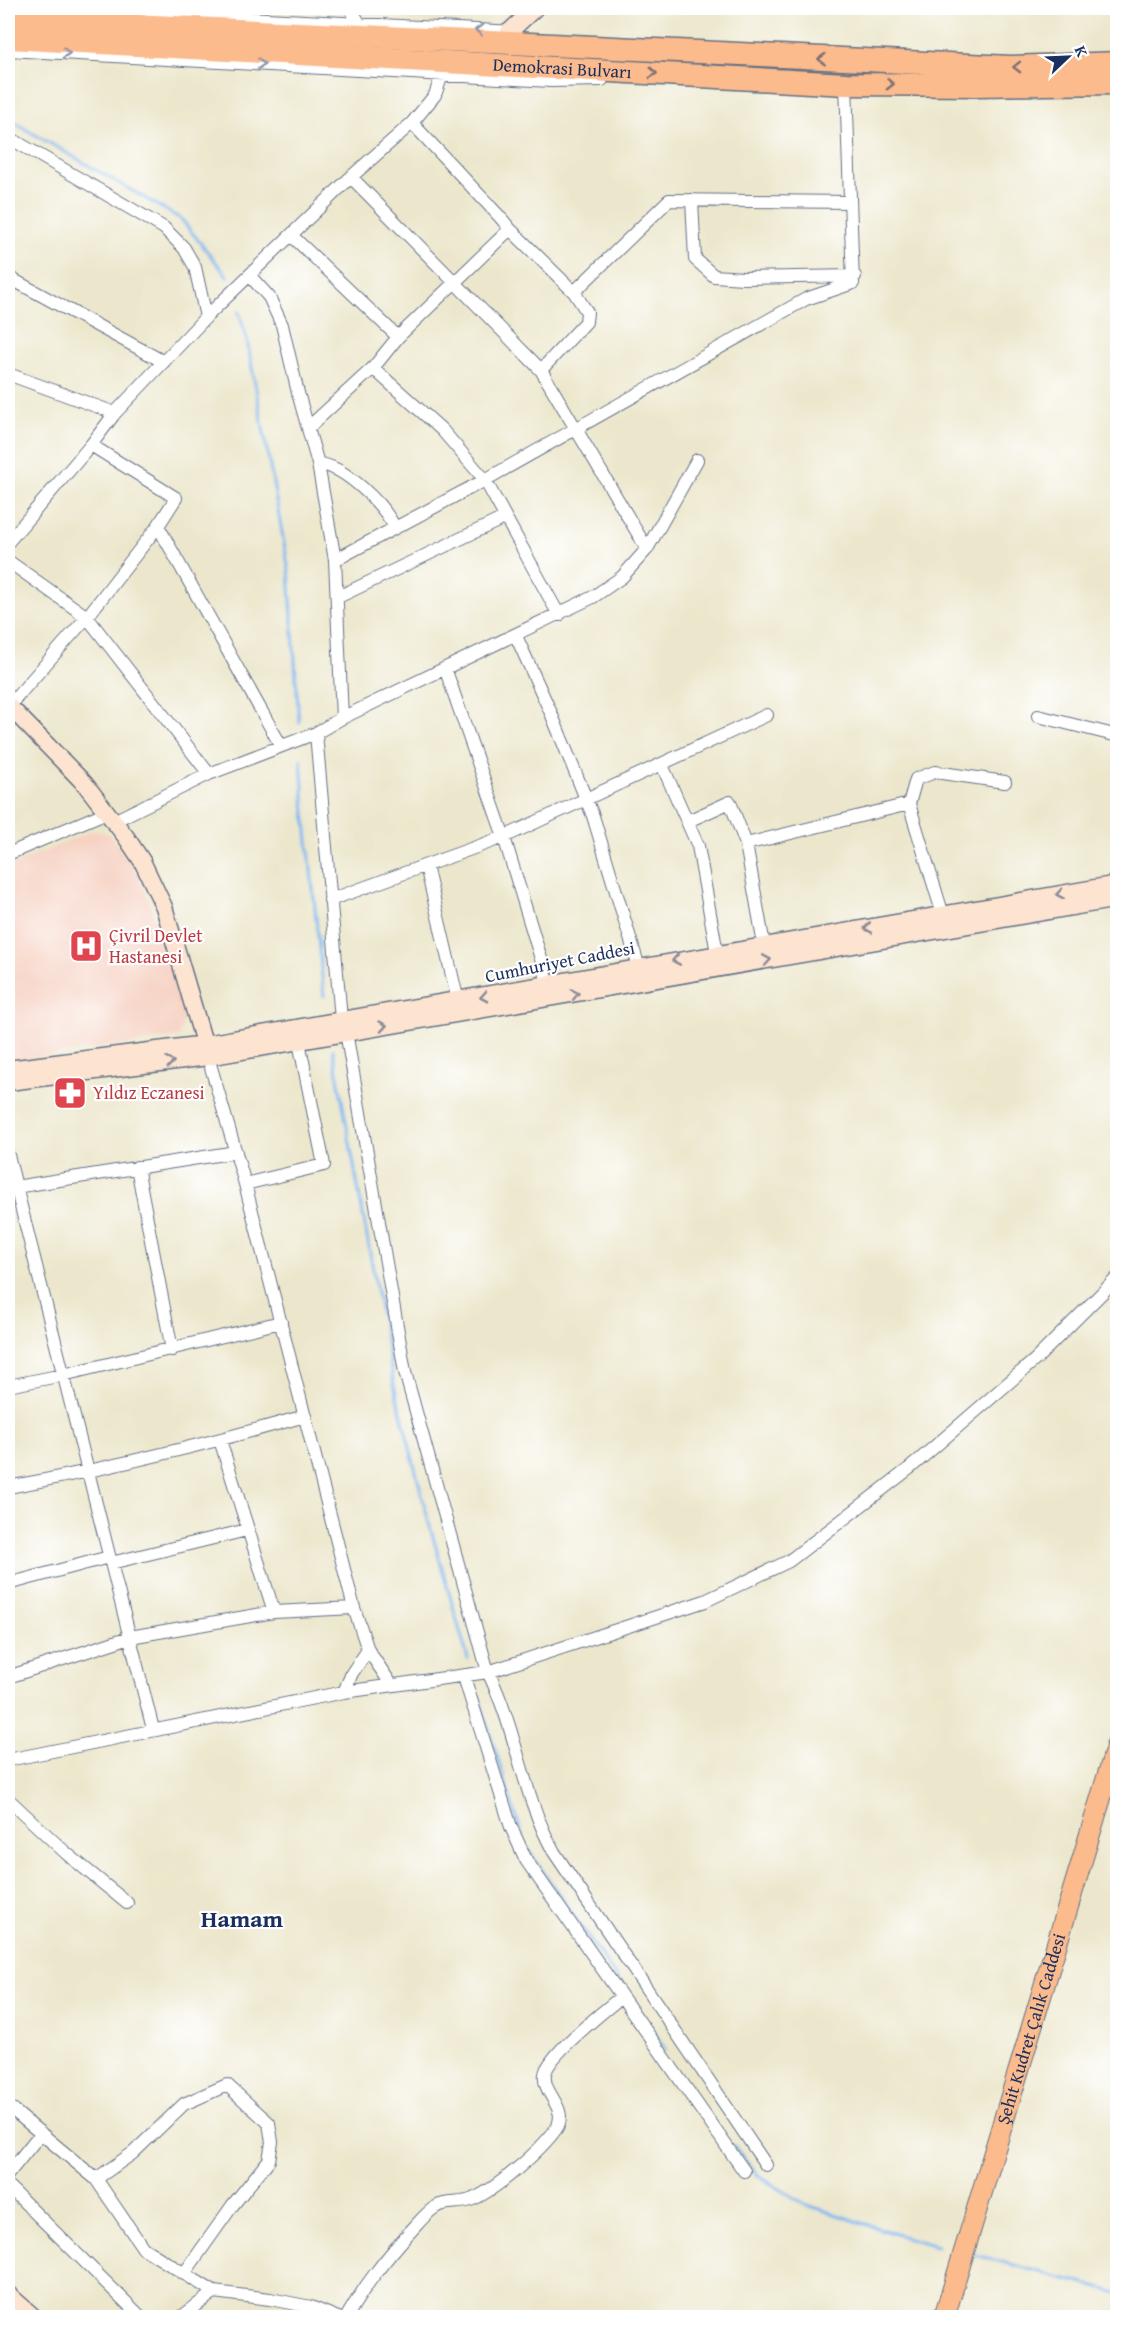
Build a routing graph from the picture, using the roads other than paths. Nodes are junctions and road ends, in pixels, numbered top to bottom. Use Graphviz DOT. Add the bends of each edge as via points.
graph roads {
  1 [pos="56,8"];
  2 [pos="350,8"];
  3 [pos="535,8"];
  4 [pos="8,19"];
  5 [pos="360,24"];
  6 [pos="509,32"];
  7 [pos="8,38"];
  8 [pos="8,50"];
  9 [pos="619,50"];
  10 [pos="1118,63"];
  11 [pos="625,71"];
  12 [pos="442,75"];
  13 [pos="1118,83"];
  14 [pos="846,84"];
  15 [pos="412,123"];
  16 [pos="8,136"];
  17 [pos="351,177"];
  18 [pos="692,200"];
  19 [pos="850,202"];
  20 [pos="510,229"];
  21 [pos="291,236"];
  22 [pos="250,276"];
  23 [pos="855,276"];
  24 [pos="8,277"];
  25 [pos="455,281"];
  26 [pos="574,292"];
  27 [pos="206,318"];
  28 [pos="398,337"];
  29 [pos="164,362"];
  30 [pos="373,368"];
  31 [pos="541,370"];
  32 [pos="8,374"];
  33 [pos="115,413"];
  34 [pos="309,427"];
  35 [pos="577,428"];
  36 [pos="91,445"];
  37 [pos="697,460"];
  38 [pos="318,464"];
  39 [pos="485,480"];
  40 [pos="504,518"];
  41 [pos="158,526"];
  42 [pos="395,528"];
  43 [pos="8,542"];
  44 [pos="647,549"];
  45 [pos="335,560"];
  46 [pos="8,561"];
  47 [pos="338,597"];
  48 [pos="559,615"];
  49 [pos="87,617"];
  50 [pos="516,636"];
  51 [pos="446,668"];
  52 [pos="8,706"];
  53 [pos="767,716"];
  54 [pos="1038,716"];
  55 [pos="342,718"];
  56 [pos="316,733"];
  57 [pos="1118,736"];
  58 [pos="282,746"];
  59 [pos="662,765"];
  60 [pos="209,774"];
  61 [pos="1005,782"];
  62 [pos="586,799"];
  63 [pos="909,804"];
  64 [pos="110,817"];
  65 [pos="688,822"];
  66 [pos="504,837"];
  67 [pos="746,844"];
  68 [pos="8,854"];
  69 [pos="426,866"];
  70 [pos="1118,884"];
  71 [pos="1118,899"];
  72 [pos="330,900"];
  73 [pos="943,915"];
  74 [pos="764,945"];
  75 [pos="717,953"];
  76 [pos="641,974"];
  77 [pos="549,985"];
  78 [pos="458,1001"];
  79 [pos="344,1026"];
  80 [pos="299,1042"];
  81 [pos="207,1051"];
  82 [pos="8,1069"];
  83 [pos="8,1082"];
  84 [pos="236,1152"];
  85 [pos="8,1155"];
  86 [pos="136,1167"];
  87 [pos="245,1184"];
  88 [pos="11,1188"];
  89 [pos="1118,1276"];
  90 [pos="281,1322"];
  91 [pos="172,1350"];
  92 [pos="63,1375"];
  93 [pos="8,1386"];
  94 [pos="305,1416"];
  95 [pos="220,1440"];
  96 [pos="88,1472"];
  97 [pos="8,1487"];
  98 [pos="247,1530"];
  99 [pos="110,1560"];
  100 [pos="8,1584"];
  101 [pos="354,1608"];
  102 [pos="274,1611"];
  103 [pos="130,1637"];
  104 [pos="368,1650"];
  105 [pos="488,1672"];
  106 [pos="8,1677"];
  107 [pos="464,1677"];
  108 [pos="391,1684"];
  109 [pos="344,1692"];
  110 [pos="153,1729"];
  111 [pos="1118,1741"];
  112 [pos="8,1760"];
  113 [pos="8,1799"];
  114 [pos="127,1903"];
  115 [pos="621,1997"];
  116 [pos="8,2106"];
  117 [pos="40,2133"];
  118 [pos="766,2165"];
  119 [pos="744,2172"];
  120 [pos="8,2174"];
  121 [pos="96,2179"];
  122 [pos="8,2186"];
  123 [pos="184,2274"];
  124 [pos="214,2292"];
  125 [pos="8,2294"];
  126 [pos="18,2312"];
  127 [pos="35,2318"];
  128 [pos="142,2318"];
  129 [pos="180,2318"];
  130 [pos="338,2318"];
  131 [pos="346,2318"];
  132 [pos="944,2318"];
  1 -- 5 [label="street"];
  2 -- 5 [label="street"];
  3 -- 6 [label="main road"];
  4 -- 9 [label="highway, Demokrasi Bulvarı"];
  6 -- 5 [label="street, one-way"];
  6 -- 9 [label="street" via="582,37"];
  7 -- 11 [label="highway, Demokrasi Bulvarı"];
  8 -- 12 [label="street, one-way"];
  10 -- 9 [label="highway, Demokrasi Bulvarı, one-way" via="1011,67"];
  11 -- 12 [label="street" via="610,78 580,81"];
  11 -- 14 [label="highway, Demokrasi Bulvarı, one-way"];
  12 -- 15 [label="street" via="435,95"];
  14 -- 13 [label="highway, Demokrasi Bulvarı, one-way"];
  14 -- 19 [label="street"];
  15 -- 17 [label="street"];
  15 -- 20 [label="street"];
  16 -- 27 [label="street" via="164,228 184,248 195,267"];
  17 -- 21 [label="street"];
  17 -- 25 [label="street"];
  18 -- 19 [label="street"];
  18 -- 23 [label="street" via="695,259 714,276"];
  18 -- 26 [label="street" via="669,200"];
  19 -- 23 [label="street"];
  20 -- 25 [label="street"];
  20 -- 26 [label="street"];
  21 -- 22 [label="street"];
  21 -- 28 [label="street"];
  22 -- 27 [label="street"];
  22 -- 34 [label="street" via="277,311"];
  23 -- 35 [label="street" via="853,283 806,299"];
  24 -- 29 [label="street"];
  25 -- 28 [label="street"];
  25 -- 31 [label="street"];
  26 -- 31 [label="street" via="587,312 586,322"];
  27 -- 29 [label="street"];
  28 -- 30 [label="street"];
  29 -- 33 [label="street"];
  30 -- 34 [label="street"];
  30 -- 39 [label="street" via="442,430"];
  31 -- 35 [label="street"];
  32 -- 33 [label="street"];
  33 -- 36 [label="street"];
  34 -- 38 [label="street"];
  35 -- 39 [label="street"];
  35 -- 44 [label="street"];
  36 -- 41 [label="street" via="176,498"];
  36 -- 43 [label="street"];
  37 -- 44 [label="street"];
  38 -- 42 [label="street" via="339,469 379,505"];
  38 -- 45 [label="street"];
  39 -- 40 [label="street"];
  39 -- 42 [label="street"];
  40 -- 47 [label="street"];
  40 -- 48 [label="street"];
  41 -- 49 [label="street"];
  41 -- 58 [label="street"];
  42 -- 45 [label="street"];
  44 -- 48 [label="street" via="608,588"];
  45 -- 47 [label="street"];
  46 -- 49 [label="street"];
  47 -- 55 [label="street"];
  48 -- 50 [label="street"];
  49 -- 52 [label="street"];
  49 -- 60 [label="street"];
  50 -- 51 [label="street"];
  50 -- 62 [label="street"];
  51 -- 55 [label="street"];
  51 -- 66 [label="street"];
  52 -- 64 [label="main road" via="62,760"];
  53 -- 59 [label="street"];
  54 -- 57 [label="street"];
  55 -- 56 [label="street"];
  56 -- 58 [label="street"];
  56 -- 72 [label="street"];
  58 -- 60 [label="street"];
  59 -- 62 [label="street"];
  59 -- 65 [label="street"];
  60 -- 64 [label="street"];
  61 -- 63 [label="street" via="935,772 916,779"];
  62 -- 66 [label="street"];
  62 -- 76 [label="street"];
  63 -- 67 [label="street"];
  63 -- 73 [label="street"];
  64 -- 68 [label="street"];
  64 -- 81 [label="main road" via="141,861 164,907"];
  65 -- 67 [label="street" via="730,802"];
  65 -- 75 [label="street" via="698,846"];
  66 -- 69 [label="street"];
  66 -- 77 [label="street"];
  67 -- 74 [label="street"];
  69 -- 72 [label="street"];
  69 -- 78 [label="street"];
  70 -- 73 [label="main road, Cumhuriyet Caddesi, one-way"];
  76 -- 71 [label="main road, Cumhuriyet Caddesi, one-way"];
  72 -- 79 [label="street"];
  73 -- 74 [label="main road, Cumhuriyet Caddesi, one-way"];
  74 -- 75 [label="main road, Cumhuriyet Caddesi"];
  75 -- 76 [label="main road, Cumhuriyet Caddesi, one-way"];
  76 -- 77 [label="main road, Cumhuriyet Caddesi"];
  79 -- 76 [label="main road, Cumhuriyet Caddesi, one-way" via="555,999"];
  77 -- 78 [label="main road, Cumhuriyet Caddesi, one-way"];
  78 -- 79 [label="main road, Cumhuriyet Caddesi"];
  79 -- 80 [label="main road, Cumhuriyet Caddesi"];
  79 -- 81 [label="main road, Cumhuriyet Caddesi"];
  79 -- 105 [label="street" via="405,1372"];
  80 -- 81 [label="main road, Cumhuriyet Caddesi"];
  80 -- 87 [label="street" via="324,1166"];
  81 -- 82 [label="main road, Cumhuriyet Caddesi"];
  83 -- 81 [label="main road, Cumhuriyet Caddesi, one-way"];
  81 -- 84 [label="street"];
  84 -- 86 [label="street"];
  84 -- 87 [label="street"];
  85 -- 88 [label="street"];
  86 -- 88 [label="street"];
  86 -- 91 [label="street"];
  87 -- 90 [label="street"];
  88 -- 92 [label="street"];
  89 -- 105 [label="street" via="1036,1359 910,1468 789,1561 705,1601"];
  90 -- 91 [label="street"];
  90 -- 94 [label="street"];
  91 -- 92 [label="street"];
  92 -- 93 [label="street"];
  92 -- 96 [label="street"];
  94 -- 95 [label="street"];
  94 -- 101 [label="street"];
  95 -- 96 [label="street"];
  95 -- 98 [label="street"];
  96 -- 97 [label="street"];
  96 -- 99 [label="street"];
  98 -- 99 [label="street"];
  98 -- 102 [label="street"];
  99 -- 100 [label="street"];
  99 -- 103 [label="street"];
  101 -- 102 [label="street"];
  101 -- 104 [label="street"];
  102 -- 103 [label="street"];
  103 -- 106 [label="street"];
  103 -- 110 [label="street"];
  104 -- 108 [label="street"];
  104 -- 109 [label="street"];
  105 -- 107 [label="street"];
  105 -- 118 [label="street" via="503,1705 533,1808 554,1852"];
  107 -- 108 [label="street"];
  107 -- 115 [label="street" via="520,1848"];
  108 -- 109 [label="street"];
  109 -- 110 [label="street"];
  110 -- 112 [label="street"];
  111 -- 132 [label="main road, Şehit Kudret Çalık Caddesi"];
  113 -- 114 [label="street"];
  115 -- 119 [label="street"];
  115 -- 131 [label="street" via="578,2034 546,2070 546,2085 560,2112 555,2130 515,2169 479,2196 446,2203 428,2213 377,2268"];
  116 -- 117 [label="street"];
  117 -- 120 [label="street"];
  117 -- 121 [label="street"];
  121 -- 123 [label="street" via="143,2248"];
  121 -- 123 [label="street" via="133,2153 184,2104 227,2085 269,2124 269,2160"];
  122 -- 128 [label="street"];
  123 -- 124 [label="street"];
  124 -- 129 [label="street"];
  124 -- 130 [label="street" via="311,2307"];
  125 -- 126 [label="main road"];
  126 -- 127 [label="main road"];
}
